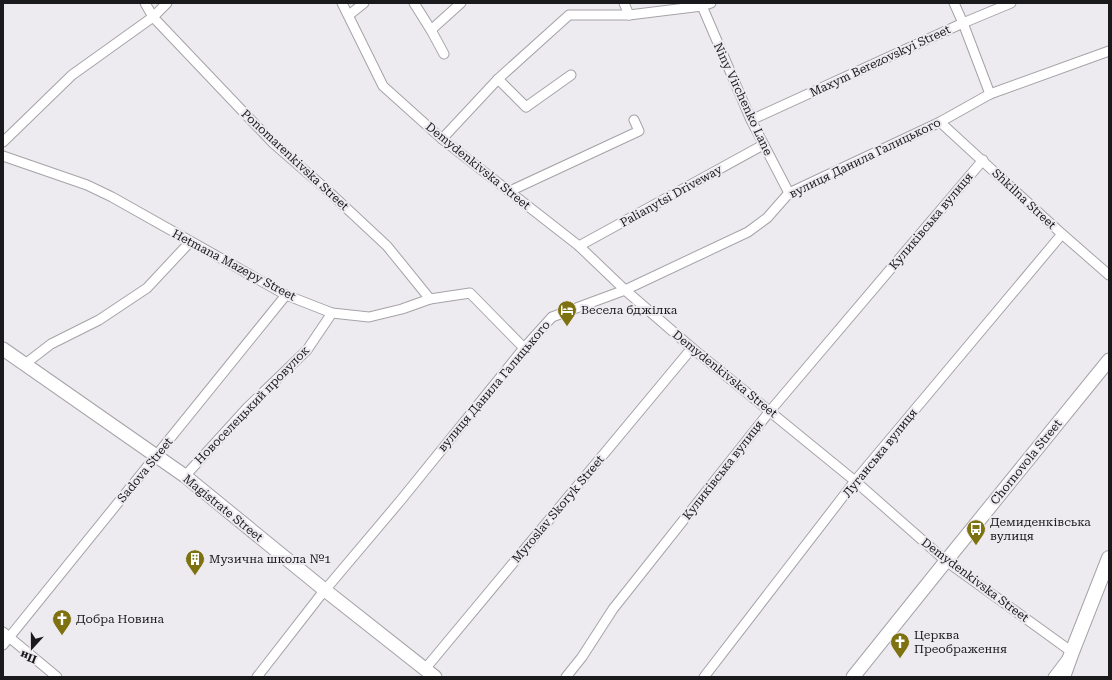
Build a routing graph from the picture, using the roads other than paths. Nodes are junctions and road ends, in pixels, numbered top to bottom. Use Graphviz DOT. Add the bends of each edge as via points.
graph roads {
  1 [pos="145,3"];
  2 [pos="167,3"];
  3 [pos="342,3"];
  4 [pos="364,3"];
  5 [pos="414,3"];
  6 [pos="460,3"];
  7 [pos="624,3"];
  8 [pos="711,3"];
  9 [pos="954,3"];
  10 [pos="1011,3"];
  11 [pos="701,5"];
  12 [pos="348,15"];
  13 [pos="628,15"];
  14 [pos="153,18"];
  15 [pos="963,23"];
  16 [pos="431,30"];
  17 [pos="1109,51"];
  18 [pos="444,54"];
  19 [pos="570,75"];
  20 [pos="498,79"];
  21 [pos="990,94"];
  22 [pos="634,120"];
  23 [pos="751,120"];
  24 [pos="940,122"];
  25 [pos="442,139"];
  26 [pos="3,142"];
  27 [pos="763,145"];
  28 [pos="3,156"];
  29 [pos="983,160"];
  30 [pos="510,191"];
  31 [pos="789,193"];
  32 [pos="1062,234"];
  33 [pos="190,242"];
  34 [pos="579,246"];
  35 [pos="1109,275"];
  36 [pos="625,290"];
  37 [pos="286,295"];
  38 [pos="430,299"];
  39 [pos="332,313"];
  40 [pos="524,348"];
  41 [pos="692,348"];
  42 [pos="3,350"];
  43 [pos="1109,360"];
  44 [pos="25,364"];
  45 [pos="770,411"];
  46 [pos="156,456"];
  47 [pos="185,476"];
  48 [pos="855,481"];
  49 [pos="1109,558"];
  50 [pos="946,561"];
  51 [pos="325,590"];
  52 [pos="6,635"];
  53 [pos="3,645"];
  54 [pos="1072,652"];
  55 [pos="430,673"];
  56 [pos="57,677"];
  57 [pos="257,677"];
  58 [pos="566,677"];
  59 [pos="704,677"];
  60 [pos="853,677"];
  61 [pos="1053,677"];
  62 [pos="1064,677"];
  1 -- 14 [label="street, Ponomarenkivska Street"];
  2 -- 14 [label="street"];
  3 -- 12 [label="street, Demydenkivska Street"];
  4 -- 12 [label="street"];
  5 -- 16 [label="street"];
  6 -- 16 [label="street"];
  7 -- 13 [label="street"];
  8 -- 11 [label="street"];
  9 -- 15 [label="street"];
  10 -- 15 [label="street, Maxym Berezovskyi Street"];
  11 -- 13 [label="street"];
  11 -- 23 [label="street, Niny Virchenko Lane"];
  12 -- 25 [label="street, Demydenkivska Street" via="383,86"];
  13 -- 20 [label="street" via="569,15"];
  14 -- 26 [label="street" via="72,75"];
  14 -- 38 [label="street, Ponomarenkivska Street" via="272,142 387,246"];
  15 -- 21 [label="street"];
  15 -- 23 [label="street, Maxym Berezovskyi Street"];
  16 -- 18 [label="street"];
  17 -- 21 [label="street, вулиця Данила Галицького"];
  19 -- 20 [label="street" via="526,107"];
  20 -- 25 [label="street"];
  21 -- 24 [label="street, вулиця Данила Галицького"];
  22 -- 30 [label="street" via="639,131"];
  23 -- 27 [label="street, Niny Virchenko Lane"];
  24 -- 29 [label="street, Shkilna Street"];
  24 -- 31 [label="street, вулиця Данила Галицького"];
  25 -- 30 [label="street, Demydenkivska Street"];
  27 -- 31 [label="street, Niny Virchenko Lane"];
  27 -- 34 [label="street, Palianytsi Driveway"];
  28 -- 33 [label="street, Hetmana Mazepy Street" via="87,185"];
  29 -- 32 [label="street, Shkilna Street"];
  29 -- 45 [label="street, Куликівська вулиця"];
  30 -- 34 [label="street, Demydenkivska Street"];
  31 -- 36 [label="street, вулиця Данила Галицького" via="767,218 748,232"];
  32 -- 35 [label="street, Shkilna Street"];
  32 -- 48 [label="street, Луганська вулиця"];
  33 -- 37 [label="street, Hetmana Mazepy Street"];
  33 -- 44 [label="street" via="147,288 99,320 51,344"];
  34 -- 36 [label="street, Demydenkivska Street"];
  36 -- 40 [label="street, вулиця Данила Галицького" via="552,317"];
  36 -- 41 [label="street, Demydenkivska Street"];
  37 -- 39 [label="street, Hetmana Mazepy Street"];
  37 -- 46 [label="street, Sadova Street"];
  38 -- 39 [label="street, Hetmana Mazepy Street" via="370,317"];
  38 -- 40 [label="street, Hetmana Mazepy Street" via="470,293"];
  39 -- 47 [label="street, Новоселецький провулок" via="307,350 248,408"];
  40 -- 51 [label="street, вулиця Данила Галицького"];
  41 -- 45 [label="street, Demydenkivska Street"];
  41 -- 55 [label="street, Myroslav Skoryk Street"];
  42 -- 44 [label="street, Magistrate Street"];
  43 -- 50 [label="street, Chornovola Street"];
  44 -- 46 [label="street, Magistrate Street"];
  45 -- 48 [label="street, Demydenkivska Street"];
  45 -- 58 [label="street, Куликівська вулиця" via="613,609"];
  46 -- 47 [label="street, Magistrate Street"];
  46 -- 52 [label="street, Sadova Street"];
  47 -- 51 [label="street, Magistrate Street"];
  48 -- 50 [label="street, Demydenkivska Street"];
  48 -- 59 [label="street, Луганська вулиця"];
  49 -- 54 [label="main road"];
  50 -- 54 [label="street, Demydenkivska Street"];
  50 -- 60 [label="street, Chornovola Street"];
  51 -- 55 [label="street, Magistrate Street"];
  51 -- 57 [label="street, вулиця Данила Галицького"];
  52 -- 53 [label="street, Sadova Street"];
  52 -- 56 [label="street"];
  54 -- 61 [label="street"];
  54 -- 62 [label="main road"];
}
